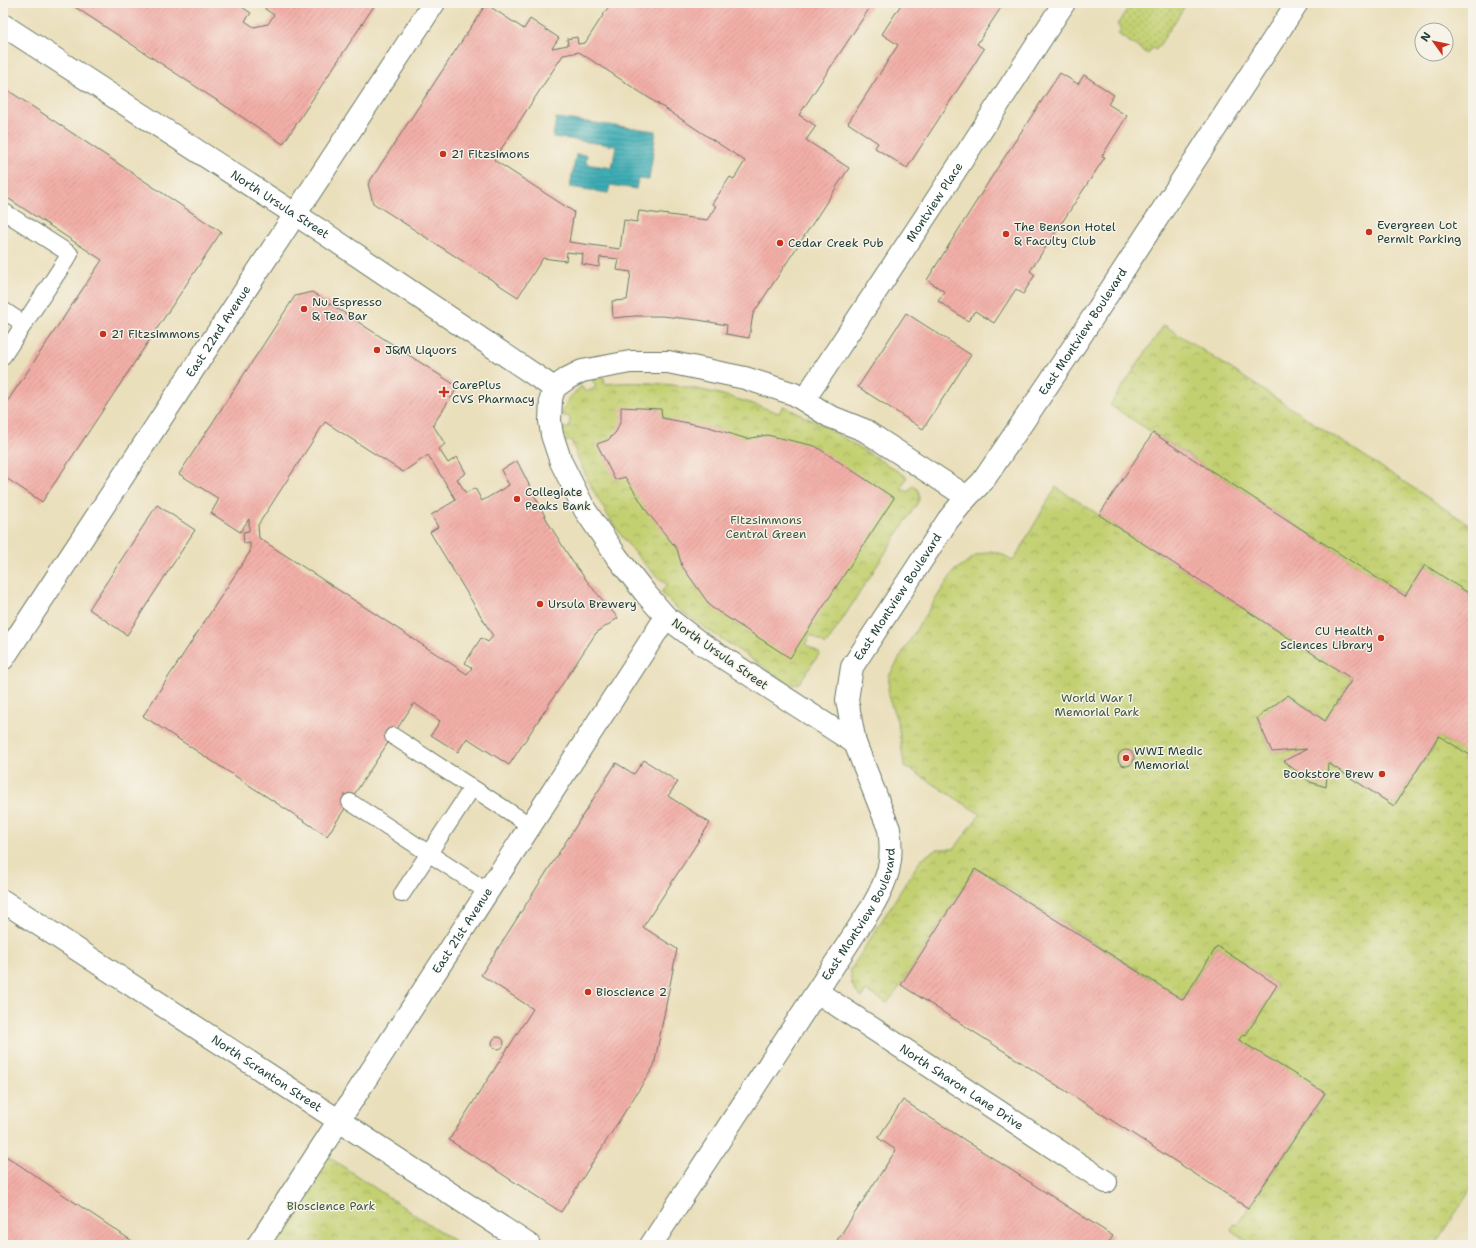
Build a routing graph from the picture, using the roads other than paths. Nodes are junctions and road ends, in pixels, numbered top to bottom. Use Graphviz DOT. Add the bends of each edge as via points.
graph roads {
  1 [pos="434,3"];
  2 [pos="1064,3"];
  3 [pos="1297,3"];
  4 [pos="3,24"];
  5 [pos="3,211"];
  6 [pos="296,215"];
  7 [pos="3,310"];
  8 [pos="24,324"];
  9 [pos="3,356"];
  10 [pos="554,388"];
  11 [pos="804,400"];
  12 [pos="967,497"];
  13 [pos="666,616"];
  14 [pos="3,659"];
  15 [pos="393,736"];
  16 [pos="855,743"];
  17 [pos="472,788"];
  18 [pos="350,802"];
  19 [pos="531,826"];
  20 [pos="429,853"];
  21 [pos="488,892"];
  22 [pos="402,894"];
  23 [pos="3,902"];
  24 [pos="817,992"];
  25 [pos="339,1121"];
  26 [pos="1106,1182"];
  27 [pos="258,1245"];
  28 [pos="529,1245"];
  29 [pos="651,1245"];
  1 -- 6 [label="street, East 22nd Avenue"];
  2 -- 11 [label="street, Montview Place"];
  3 -- 12 [label="street, East Montview Boulevard" via="1078,340 983,481"];
  4 -- 6 [label="street, North Ursula Street"];
  5 -- 8 [label="lane" via="70,254"];
  6 -- 10 [label="street, North Ursula Street"];
  6 -- 14 [label="street, East 22nd Avenue"];
  7 -- 8 [label="lane"];
  8 -- 9 [label="lane"];
  10 -- 11 [label="street" via="582,371 630,362 668,362 770,384"];
  10 -- 13 [label="street, North Ursula Street" via="550,422 561,462 585,510 603,537 633,578"];
  11 -- 12 [label="street" via="829,416 864,430"];
  12 -- 16 [label="street, East Montview Boulevard" via="948,520 852,667 847,700"];
  13 -- 16 [label="street, North Ursula Street" via="699,642"];
  13 -- 19 [label="street, East 21st Avenue"];
  15 -- 17 [label="lane"];
  16 -- 24 [label="street, East Montview Boulevard" via="889,830 890,864 885,883 872,907"];
  17 -- 19 [label="lane"];
  17 -- 20 [label="lane"];
  18 -- 20 [label="lane"];
  19 -- 21 [label="street, East 21st Avenue"];
  20 -- 21 [label="lane"];
  20 -- 22 [label="lane"];
  21 -- 25 [label="street, East 21st Avenue"];
  23 -- 25 [label="street, North Scranton Street"];
  24 -- 26 [label="street, North Sharon Lane Drive"];
  24 -- 29 [label="street, East Montview Boulevard"];
  25 -- 27 [label="street, East 21st Avenue"];
  25 -- 28 [label="street, North Scranton Street"];
}
